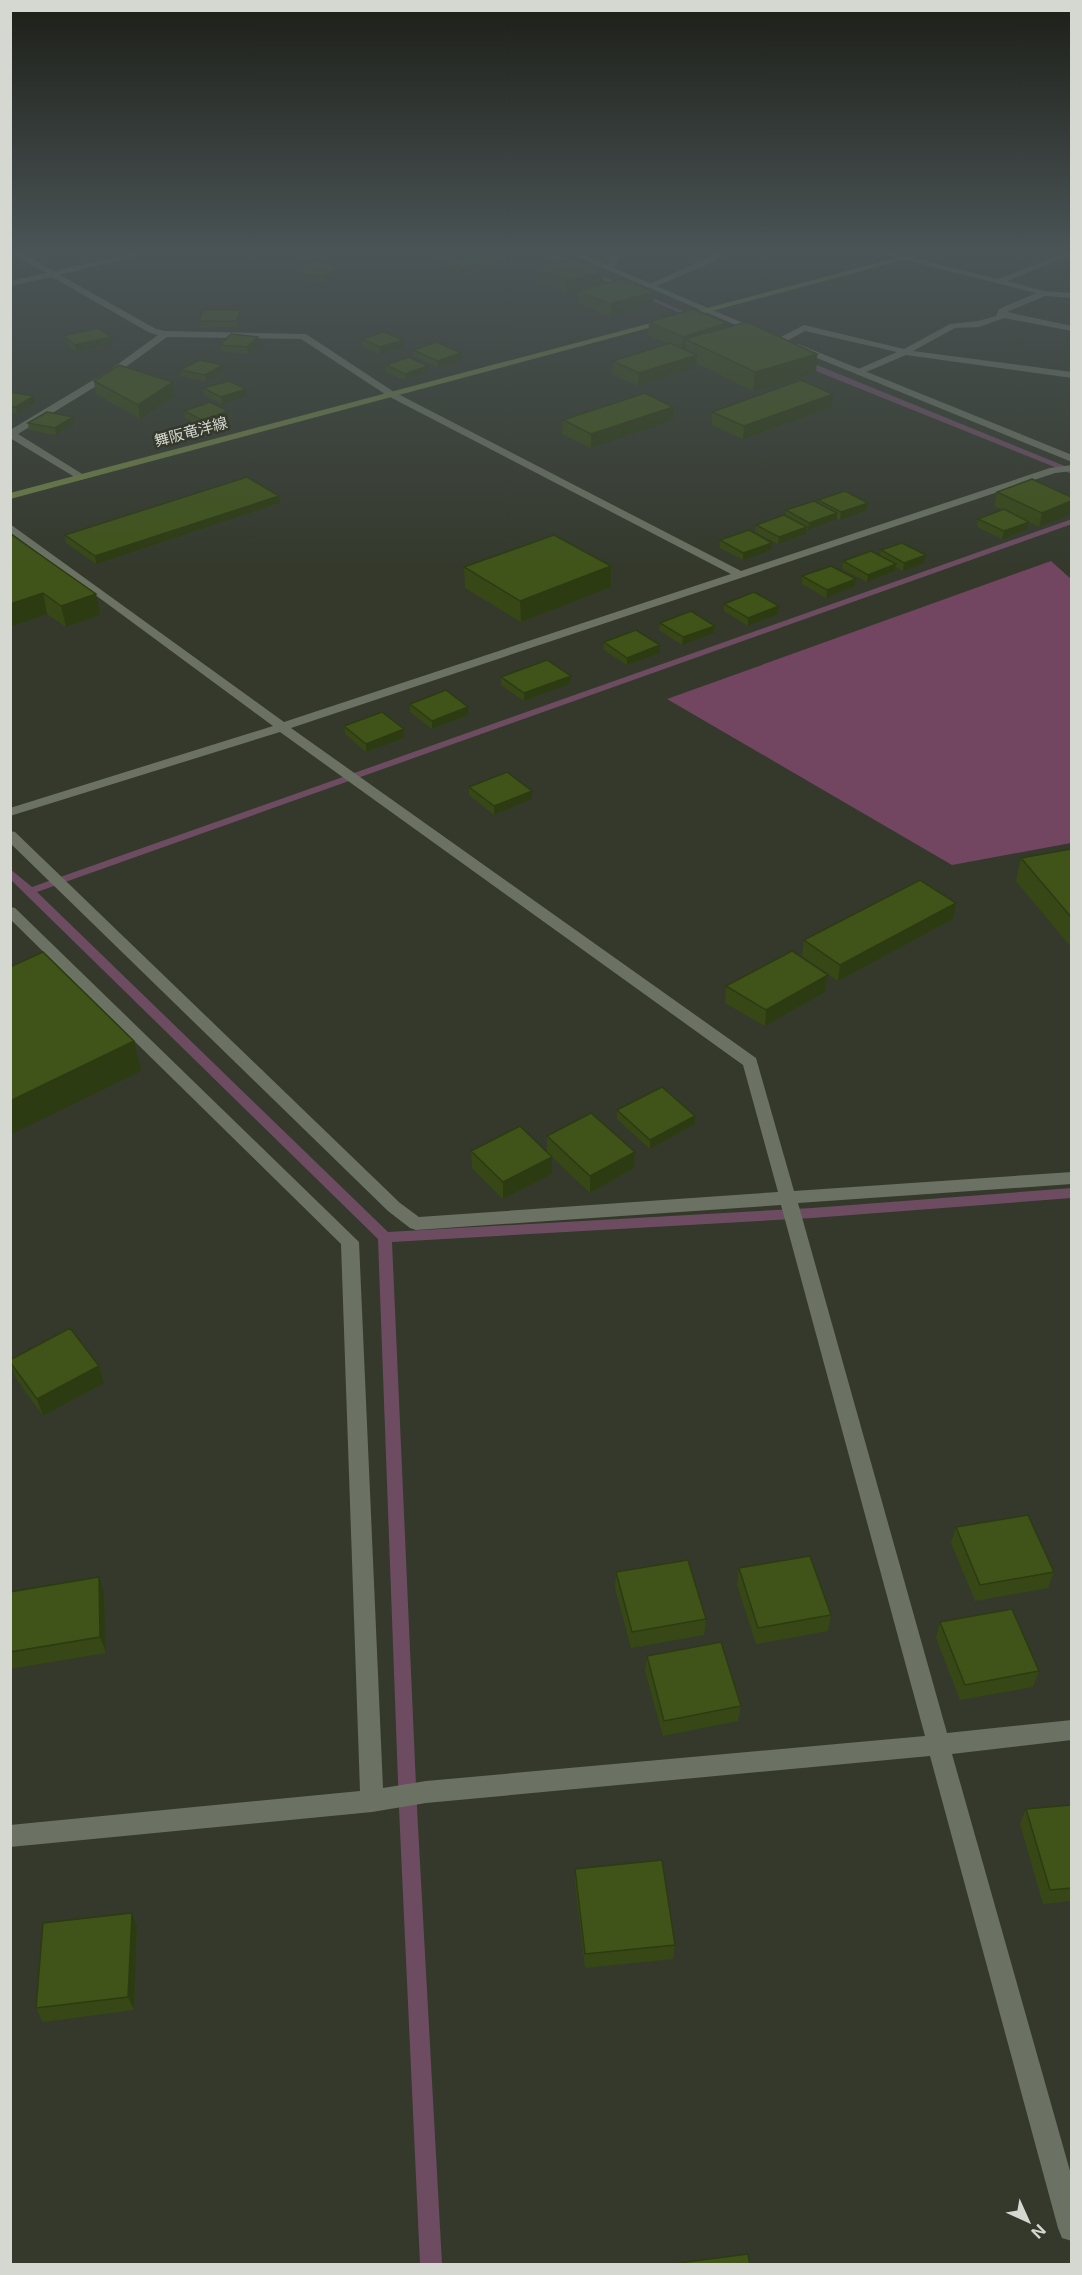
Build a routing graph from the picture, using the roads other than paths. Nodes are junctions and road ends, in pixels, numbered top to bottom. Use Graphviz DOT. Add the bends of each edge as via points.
graph roads {
  1 [pos="135,356"];
  2 [pos="334,356"];
  3 [pos="534,356"];
  4 [pos="821,356"];
  5 [pos="896,356"];
  6 [pos="932,356"];
  7 [pos="859,372"];
  8 [pos="1071,375"];
  9 [pos="391,394"];
  10 [pos="1071,459"];
  11 [pos="1071,468"];
  12 [pos="1054,470"];
  13 [pos="82,477"];
  14 [pos="1071,477"];
  15 [pos="10,496"];
  16 [pos="10,527"];
  17 [pos="741,575"];
  18 [pos="282,727"];
  19 [pos="10,812"];
  20 [pos="10,835"];
  21 [pos="10,911"];
  22 [pos="1071,1178"];
  23 [pos="787,1197"];
  24 [pos="1071,1730"];
  25 [pos="937,1745"];
  26 [pos="374,1801"];
  27 [pos="10,1836"];
  28 [pos="1071,2228"];
  1 -- 13 [label="street" via="11,434"];
  2 -- 9 [label="street"];
  3 -- 9 [label="main road, 舞阪竜洋線"];
  4 -- 7 [label="street"];
  5 -- 7 [label="street"];
  6 -- 8 [label="street"];
  7 -- 10 [label="street"];
  9 -- 13 [label="main road, 舞阪竜洋線"];
  9 -- 17 [label="street"];
  11 -- 12 [label="street"];
  12 -- 14 [label="street"];
  12 -- 17 [label="street"];
  13 -- 15 [label="main road, 舞阪竜洋線"];
  16 -- 18 [label="street"];
  17 -- 18 [label="street"];
  18 -- 19 [label="street"];
  18 -- 23 [label="street" via="750,1062"];
  20 -- 23 [label="street" via="416,1224"];
  21 -- 26 [label="street" via="350,1242"];
  22 -- 23 [label="street"];
  23 -- 25 [label="street"];
  24 -- 25 [label="street"];
  25 -- 26 [label="street" via="426,1792"];
  25 -- 28 [label="street"];
  26 -- 27 [label="street"];
}
